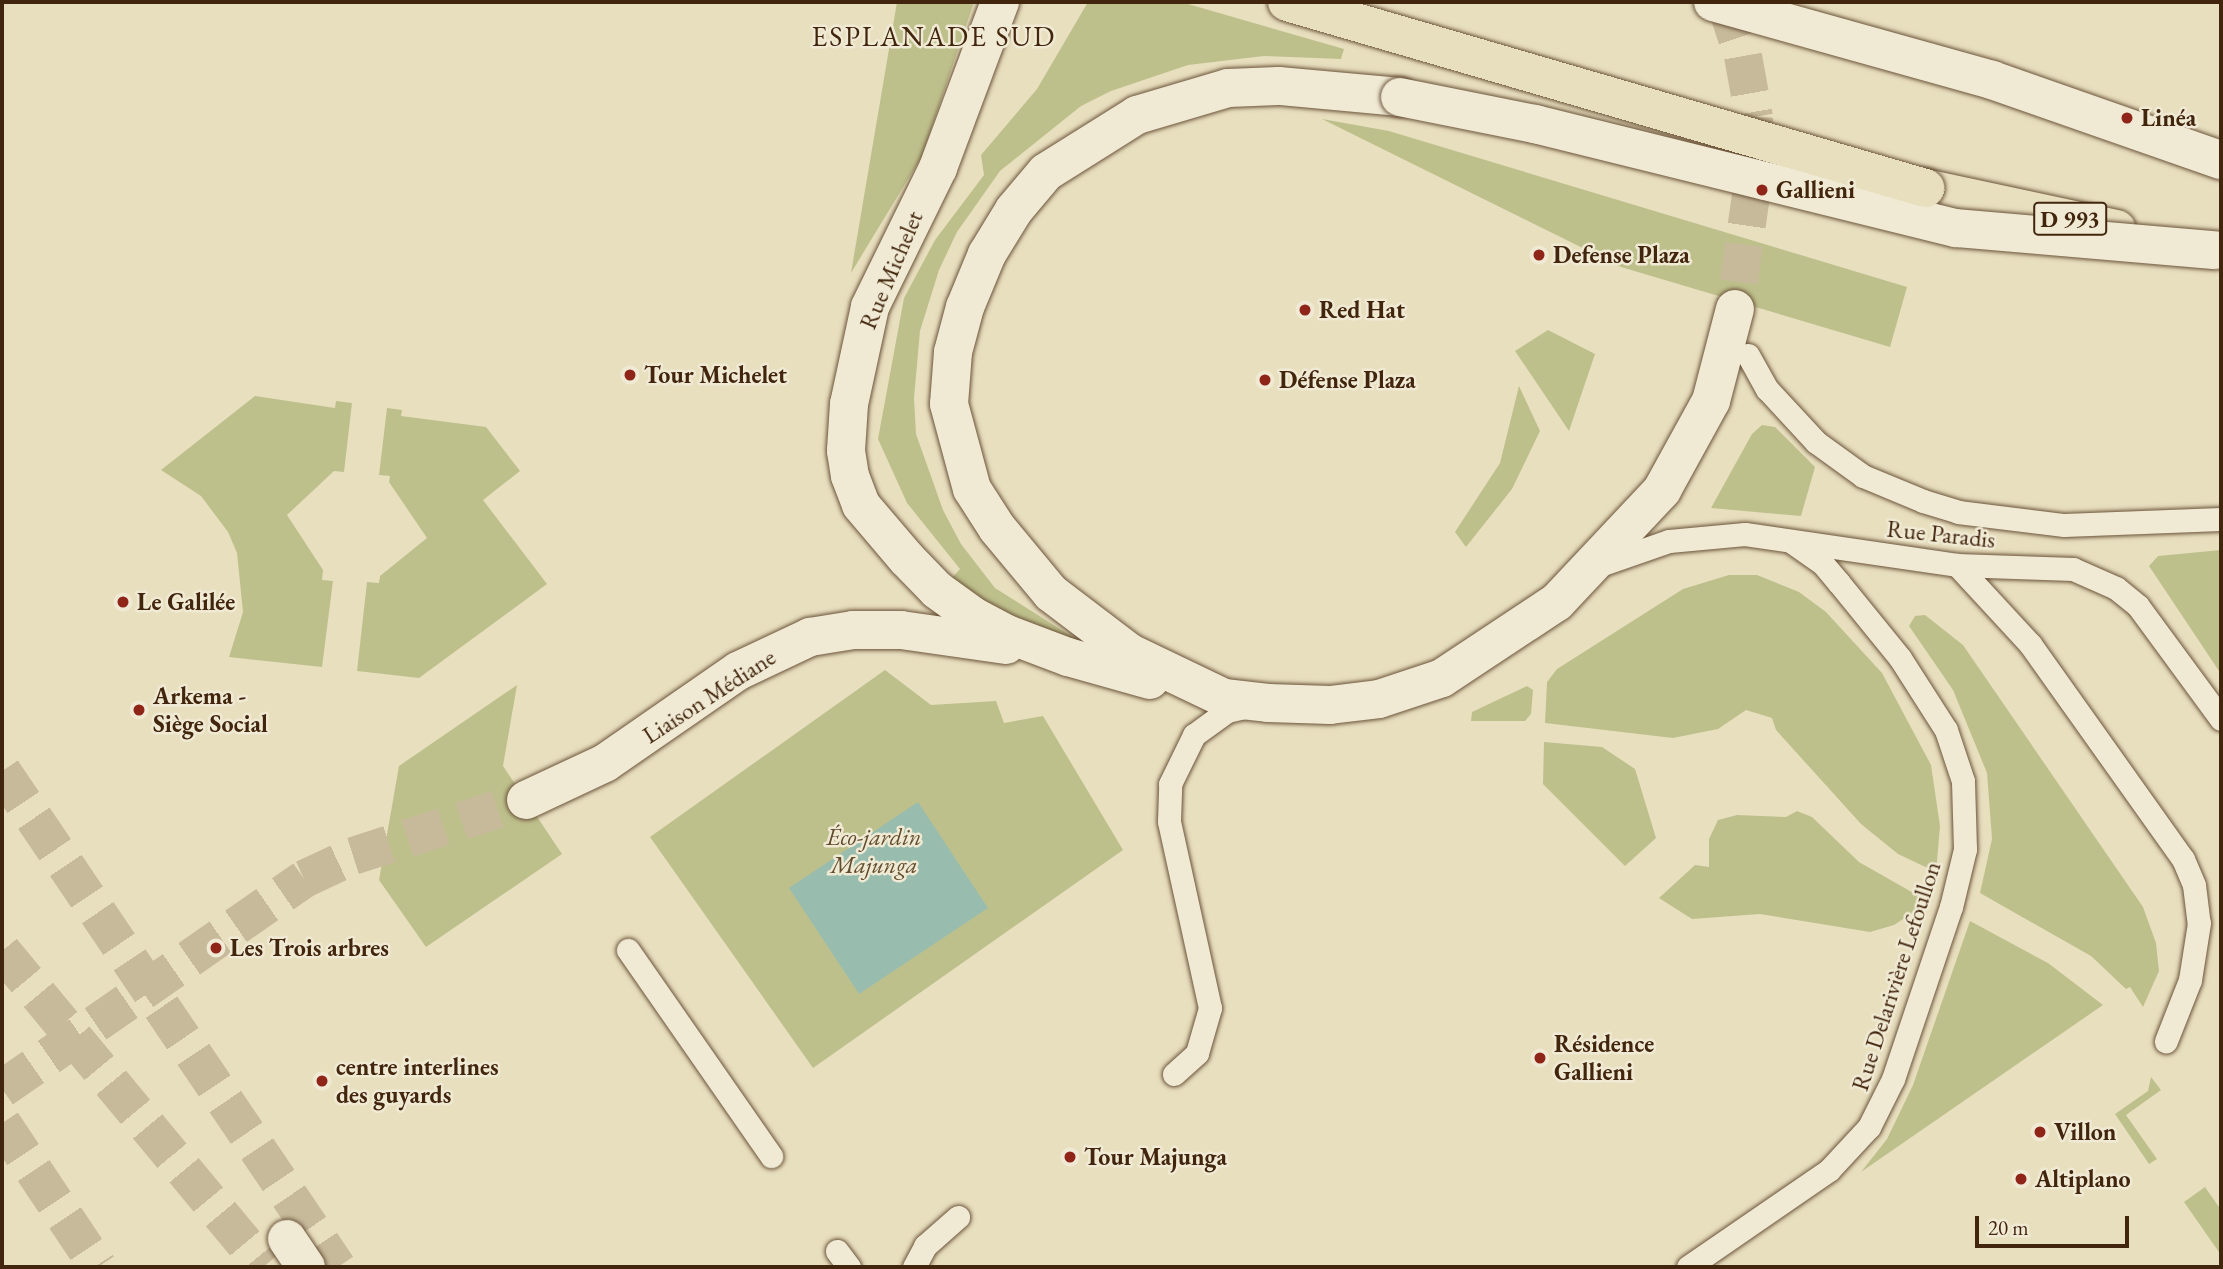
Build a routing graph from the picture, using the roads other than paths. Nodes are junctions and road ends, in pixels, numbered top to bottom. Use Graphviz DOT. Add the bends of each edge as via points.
graph roads {
  1 [pos="1000,2"];
  2 [pos="1287,2"];
  3 [pos="1713,2"];
  4 [pos="2221,160"];
  5 [pos="2218,251"];
  6 [pos="1735,309"];
  7 [pos="1748,355"];
  8 [pos="2221,519"];
  9 [pos="1792,542"];
  10 [pos="1957,565"];
  11 [pos="1594,568"];
  12 [pos="1068,657"];
  13 [pos="1224,698"];
  14 [pos="1268,703"];
  15 [pos="2221,719"];
  16 [pos="526,800"];
  17 [pos="628,950"];
  18 [pos="2166,1041"];
  19 [pos="1174,1074"];
  20 [pos="771,1156"];
  21 [pos="958,1217"];
  22 [pos="914,1267"];
  23 [pos="1688,1267"];
  1 -- 12 [label="street, Rue Michelet" via="938,168 870,307 852,382 846,451 861,505 937,590 1007,634"];
  2 -- 5 [label="main road, D 993, bridge" via="1925,188"];
  3 -- 4 [label="street, bridge" via="1992,80"];
  5 -- 13 [label="street, bridge" via="1956,228 1535,124 1400,97 1291,87 1228,88 1137,116 1046,172 1014,210 987,254 965,307 953,352 949,404 972,489 997,528 1072,613 1129,653"];
  6 -- 11 [label="street" via="1711,401 1692,441 1662,490"];
  7 -- 8 [label="lane, Rue Paradis" via="1768,389 1816,442 1863,476 1923,501 1958,512 2064,525"];
  9 -- 10 [label="lane, Rue Paradis"];
  9 -- 11 [label="lane, Rue Paradis" via="1745,534 1698,536 1640,548"];
  9 -- 23 [label="lane, Rue Delarivière Lefoullon" via="1831,573 1900,658 1946,730 1963,781 1965,849 1951,907 1893,1079 1869,1127 1829,1170"];
  10 -- 15 [label="lane, Rue Paradis" via="2073,569 2116,588 2157,628"];
  10 -- 18 [label="lane" via="2030,644 2183,859 2194,885 2199,923 2190,980"];
  11 -- 14 [label="street" via="1546,610 1441,678 1379,699 1330,705"];
  12 -- 13 [label="street, Rue Michelet"];
  12 -- 16 [label="street, Liaison Médiane" via="915,631 853,630 810,637 757,660 605,763"];
  13 -- 14 [label="street"];
  14 -- 19 [label="lane" via="1227,711 1209,722 1181,754 1170,784 1169,821 1210,1008 1197,1052"];
  17 -- 20 [label="lane"];
  21 -- 22 [label="lane" via="925,1246"];
}
